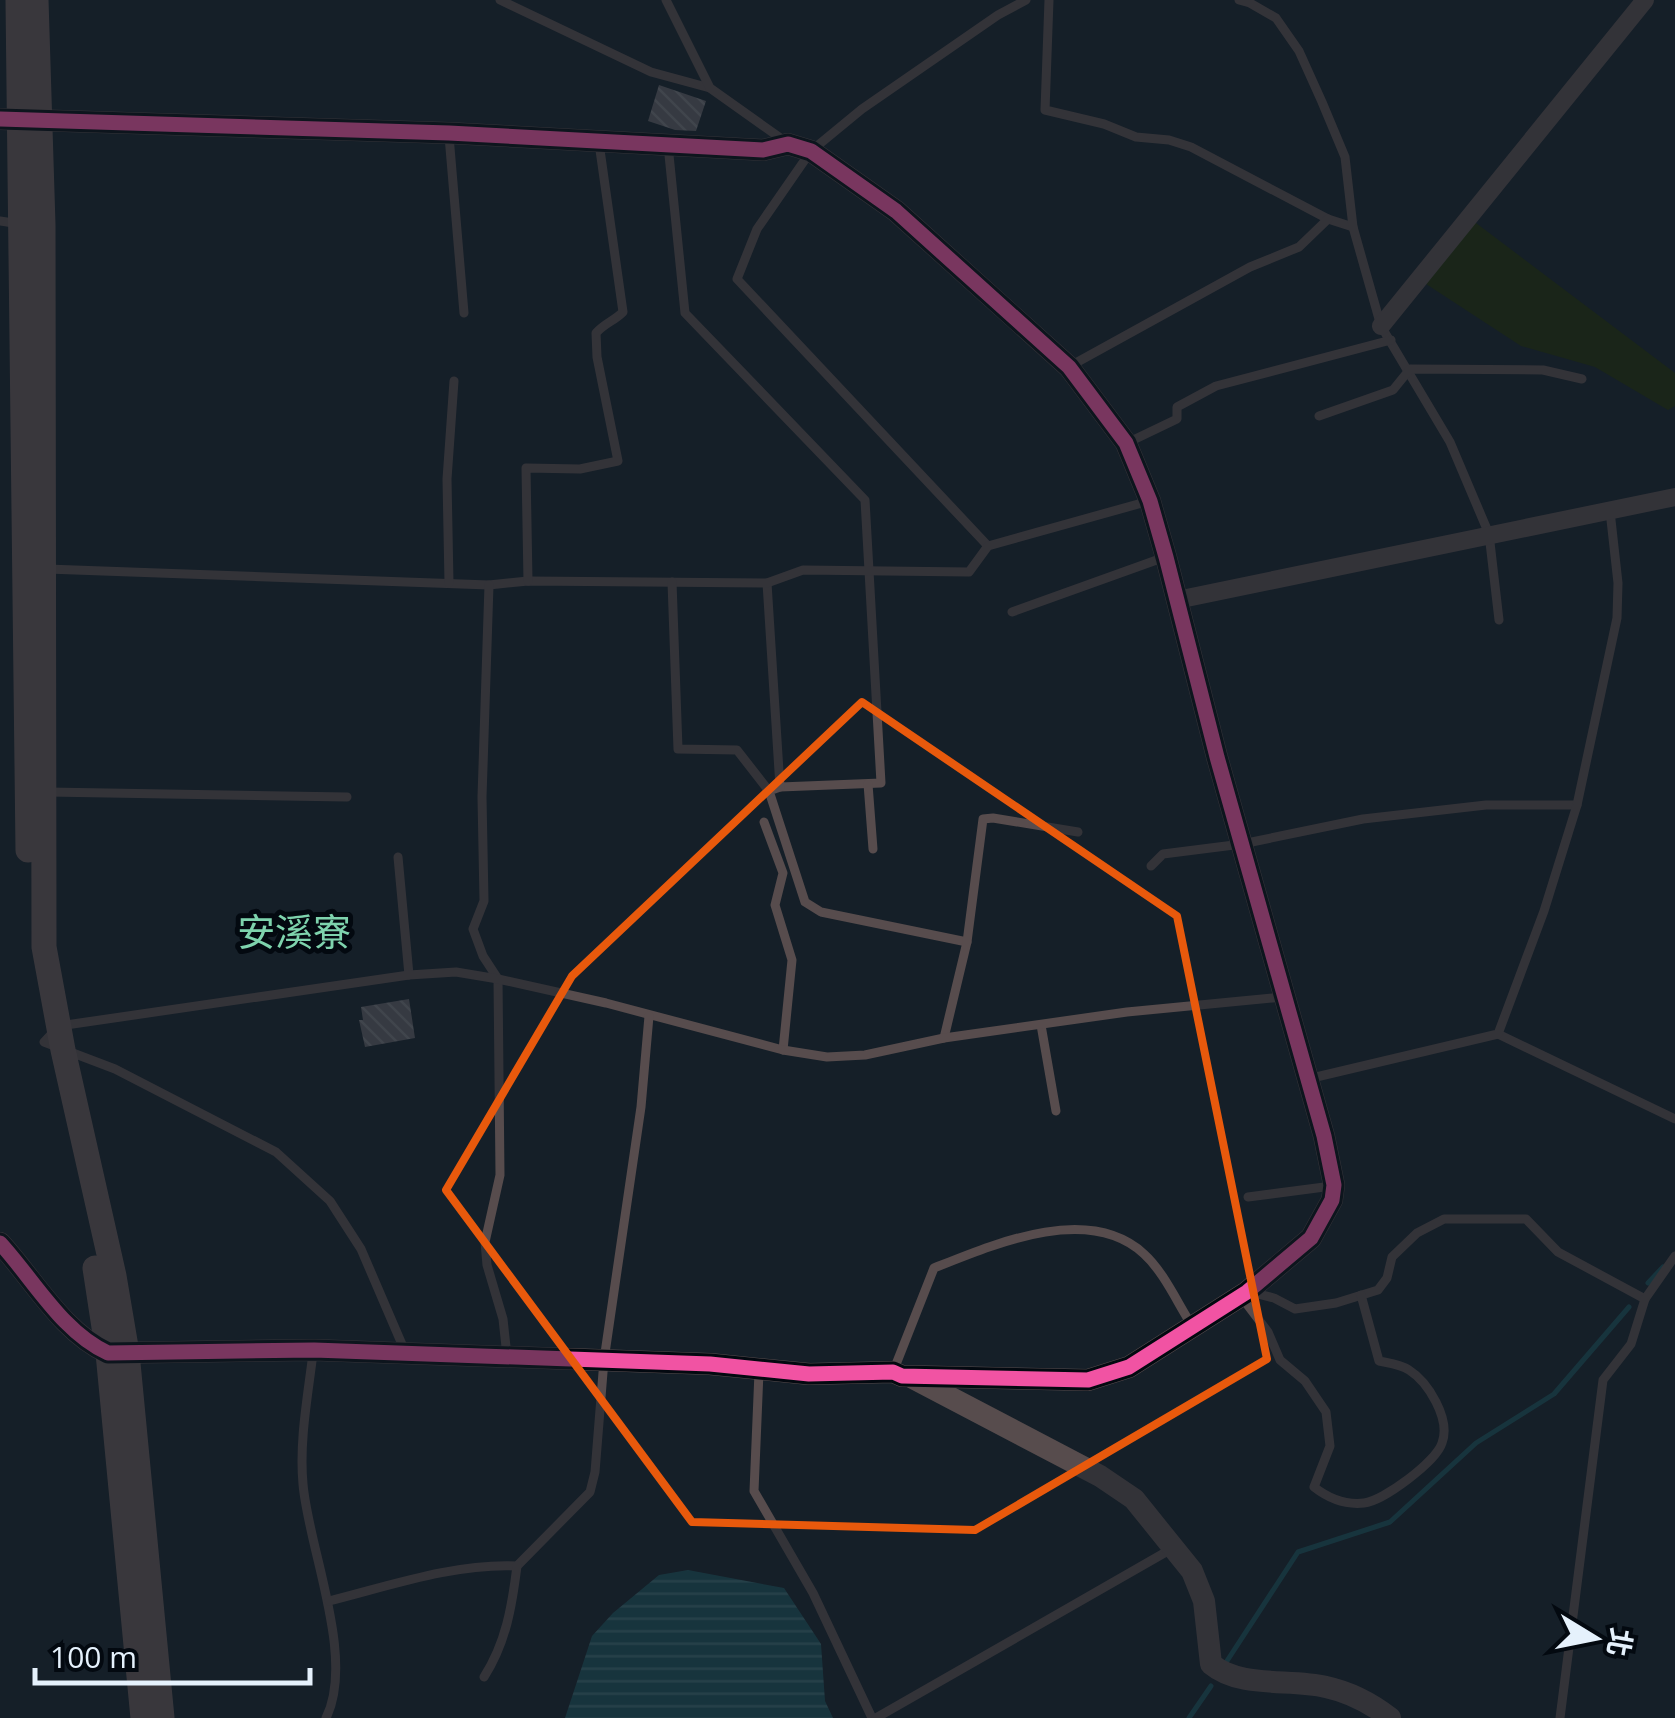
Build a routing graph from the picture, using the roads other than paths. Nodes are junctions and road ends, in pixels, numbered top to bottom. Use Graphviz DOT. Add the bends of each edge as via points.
graph roads {
  1 [pos="18,0"];
  2 [pos="36,0"];
  3 [pos="500,0"];
  4 [pos="666,0"];
  5 [pos="1026,0"];
  6 [pos="1048,0"];
  7 [pos="1239,0"];
  8 [pos="1645,0"];
  9 [pos="710,88"];
  10 [pos="20,120"];
  11 [pos="448,133"];
  12 [pos="598,140"];
  13 [pos="668,144"];
  14 [pos="788,144"];
  15 [pos="812,151"];
  16 [pos="1328,219"];
  17 [pos="22,223"];
  18 [pos="1353,227"];
  19 [pos="464,313"];
  20 [pos="1386,333"];
  21 [pos="1070,366"];
  22 [pos="1410,370"];
  23 [pos="1582,379"];
  24 [pos="454,381"];
  25 [pos="1319,416"];
  26 [pos="1126,443"];
  27 [pos="1675,497"];
  28 [pos="1150,501"];
  29 [pos="1610,511"];
  30 [pos="1489,534"];
  31 [pos="988,546"];
  32 [pos="1166,557"];
  33 [pos="44,569"];
  34 [pos="869,572"];
  35 [pos="528,581"];
  36 [pos="672,582"];
  37 [pos="767,583"];
  38 [pos="449,584"];
  39 [pos="489,585"];
  40 [pos="1178,600"];
  41 [pos="1012,612"];
  42 [pos="1499,620"];
  43 [pos="868,784"];
  44 [pos="780,787"];
  45 [pos="769,791"];
  46 [pos="45,792"];
  47 [pos="347,796"];
  48 [pos="1577,804"];
  49 [pos="764,822"];
  50 [pos="1078,832"];
  51 [pos="1242,844"];
  52 [pos="873,849"];
  53 [pos="398,857"];
  54 [pos="1152,866"];
  55 [pos="967,942"];
  56 [pos="409,974"];
  57 [pos="498,979"];
  58 [pos="1286,996"];
  59 [pos="649,1016"];
  60 [pos="1041,1025"];
  61 [pos="1498,1034"];
  62 [pos="944,1038"];
  63 [pos="55,1039"];
  64 [pos="783,1050"];
  65 [pos="1306,1080"];
  66 [pos="1056,1110"];
  67 [pos="1675,1119"];
  68 [pos="1334,1186"];
  69 [pos="1248,1198"];
  70 [pos="0,1243"];
  71 [pos="1675,1256"];
  72 [pos="1244,1294"];
  73 [pos="1361,1296"];
  74 [pos="1645,1299"];
  75 [pos="1192,1326"];
  76 [pos="314,1350"];
  77 [pos="118,1352"];
  78 [pos="407,1356"];
  79 [pos="507,1359"];
  80 [pos="604,1360"];
  81 [pos="759,1369"];
  82 [pos="902,1374"];
  83 [pos="1175,1547"];
  84 [pos="517,1566"];
  85 [pos="329,1601"];
  86 [pos="484,1678"];
  87 [pos="142,1718"];
  88 [pos="162,1718"];
  89 [pos="326,1718"];
  90 [pos="874,1718"];
  91 [pos="1390,1718"];
  92 [pos="1560,1718"];
  1 -- 10 [label="main road"];
  2 -- 10 [label="main road"];
  3 -- 9 [label="lane" via="651,72"];
  4 -- 9 [label="lane"];
  5 -- 15 [label="lane"];
  6 -- 16 [label="lane" via="1046,110 1191,148"];
  7 -- 18 [label="lane" via="1276,18 1299,51 1345,157"];
  8 -- 20 [label="street"];
  9 -- 14 [label="lane"];
  10 -- 11 [label="street"];
  10 -- 17 [label="main road"];
  11 -- 12 [label="street"];
  11 -- 19 [label="lane"];
  12 -- 13 [label="street"];
  12 -- 35 [label="lane" via="623,312 596,333 597,357 618,461 580,469 526,468"];
  13 -- 14 [label="street" via="763,150"];
  13 -- 34 [label="lane" via="685,313 865,500"];
  14 -- 15 [label="street"];
  15 -- 21 [label="street" via="896,212"];
  15 -- 31 [label="lane" via="756,228 736,279"];
  16 -- 18 [label="lane"];
  16 -- 21 [label="lane" via="1300,247"];
  17 -- 33 [label="main road"];
  17 -- 63 [label="main road" via="28,947"];
  18 -- 20 [label="lane"];
  20 -- 22 [label="lane"];
  20 -- 26 [label="lane" via="1216,386 1177,407 1177,419"];
  21 -- 26 [label="street"];
  22 -- 23 [label="lane" via="1544,370"];
  22 -- 25 [label="lane" via="1392,390"];
  22 -- 30 [label="lane"];
  24 -- 38 [label="lane"];
  26 -- 28 [label="street"];
  27 -- 29 [label="street"];
  28 -- 31 [label="lane"];
  28 -- 32 [label="street"];
  29 -- 30 [label="street"];
  29 -- 48 [label="lane" via="1617,618"];
  30 -- 40 [label="street"];
  30 -- 42 [label="lane"];
  31 -- 34 [label="lane" via="969,572"];
  32 -- 40 [label="street"];
  32 -- 41 [label="lane"];
  33 -- 38 [label="lane"];
  33 -- 46 [label="main road"];
  34 -- 37 [label="lane" via="803,570"];
  34 -- 43 [label="lane" via="880,784"];
  35 -- 36 [label="lane"];
  35 -- 39 [label="lane"];
  36 -- 37 [label="lane"];
  36 -- 45 [label="lane" via="678,749 737,750"];
  37 -- 44 [label="lane"];
  38 -- 39 [label="lane"];
  39 -- 57 [label="lane" via="484,901 473,929"];
  40 -- 51 [label="street"];
  43 -- 44 [label="lane"];
  43 -- 52 [label="lane"];
  44 -- 45 [label="lane"];
  45 -- 55 [label="lane" via="805,902 822,912"];
  46 -- 47 [label="lane"];
  46 -- 63 [label="main road" via="44,947"];
  48 -- 51 [label="lane" via="1486,805 1363,819"];
  48 -- 61 [label="lane"];
  49 -- 64 [label="lane" via="783,873 775,905 792,960"];
  50 -- 55 [label="lane" via="984,819"];
  51 -- 54 [label="lane" via="1163,854"];
  51 -- 58 [label="street"];
  53 -- 56 [label="lane"];
  55 -- 62 [label="lane"];
  56 -- 57 [label="lane"];
  56 -- 63 [label="lane"];
  57 -- 59 [label="lane"];
  57 -- 79 [label="lane" via="500,1176 484,1242"];
  58 -- 60 [label="lane"];
  58 -- 65 [label="street"];
  59 -- 64 [label="lane"];
  59 -- 80 [label="lane"];
  60 -- 62 [label="lane"];
  60 -- 66 [label="lane"];
  61 -- 65 [label="lane"];
  61 -- 67 [label="lane"];
  62 -- 64 [label="lane" via="866,1055"];
  63 -- 77 [label="main road" via="114,1276"];
  63 -- 78 [label="lane" via="276,1152 330,1201 361,1249"];
  65 -- 68 [label="street"];
  68 -- 69 [label="lane"];
  68 -- 72 [label="street" via="1311,1238"];
  70 -- 77 [label="street" via="65,1321 95,1346"];
  71 -- 74 [label="lane"];
  72 -- 73 [label="lane" via="1295,1309"];
  72 -- 73 [label="lane" via="1280,1360 1306,1381 1326,1412 1330,1446 1314,1488 1328,1498 1368,1504 1430,1462 1443,1443 1443,1426 1436,1401 1410,1370 1379,1361"];
  72 -- 75 [label="street"];
  73 -- 74 [label="lane" via="1378,1290 1406,1243 1444,1219 1526,1219 1558,1252"];
  74 -- 92 [label="lane" via="1631,1344 1602,1380"];
  75 -- 82 [label="street" via="1129,1367 1088,1380"];
  75 -- 82 [label="lane" via="1147,1256 1116,1233 1024,1235 934,1268"];
  76 -- 77 [label="street"];
  76 -- 78 [label="street"];
  76 -- 85 [label="lane" via="303,1483"];
  77 -- 87 [label="main road"];
  77 -- 88 [label="main road"];
  78 -- 79 [label="street"];
  79 -- 80 [label="street"];
  80 -- 81 [label="street"];
  80 -- 84 [label="lane" via="590,1492"];
  81 -- 82 [label="street"];
  81 -- 90 [label="lane" via="754,1491"];
  82 -- 83 [label="street" via="1100,1476 1134,1499"];
  83 -- 90 [label="lane"];
  83 -- 91 [label="street" via="1204,1601 1211,1664 1261,1680 1326,1686"];
  84 -- 85 [label="lane" via="424,1577"];
  84 -- 86 [label="lane" via="500,1652"];
  85 -- 89 [label="lane" via="333,1705"];
}
